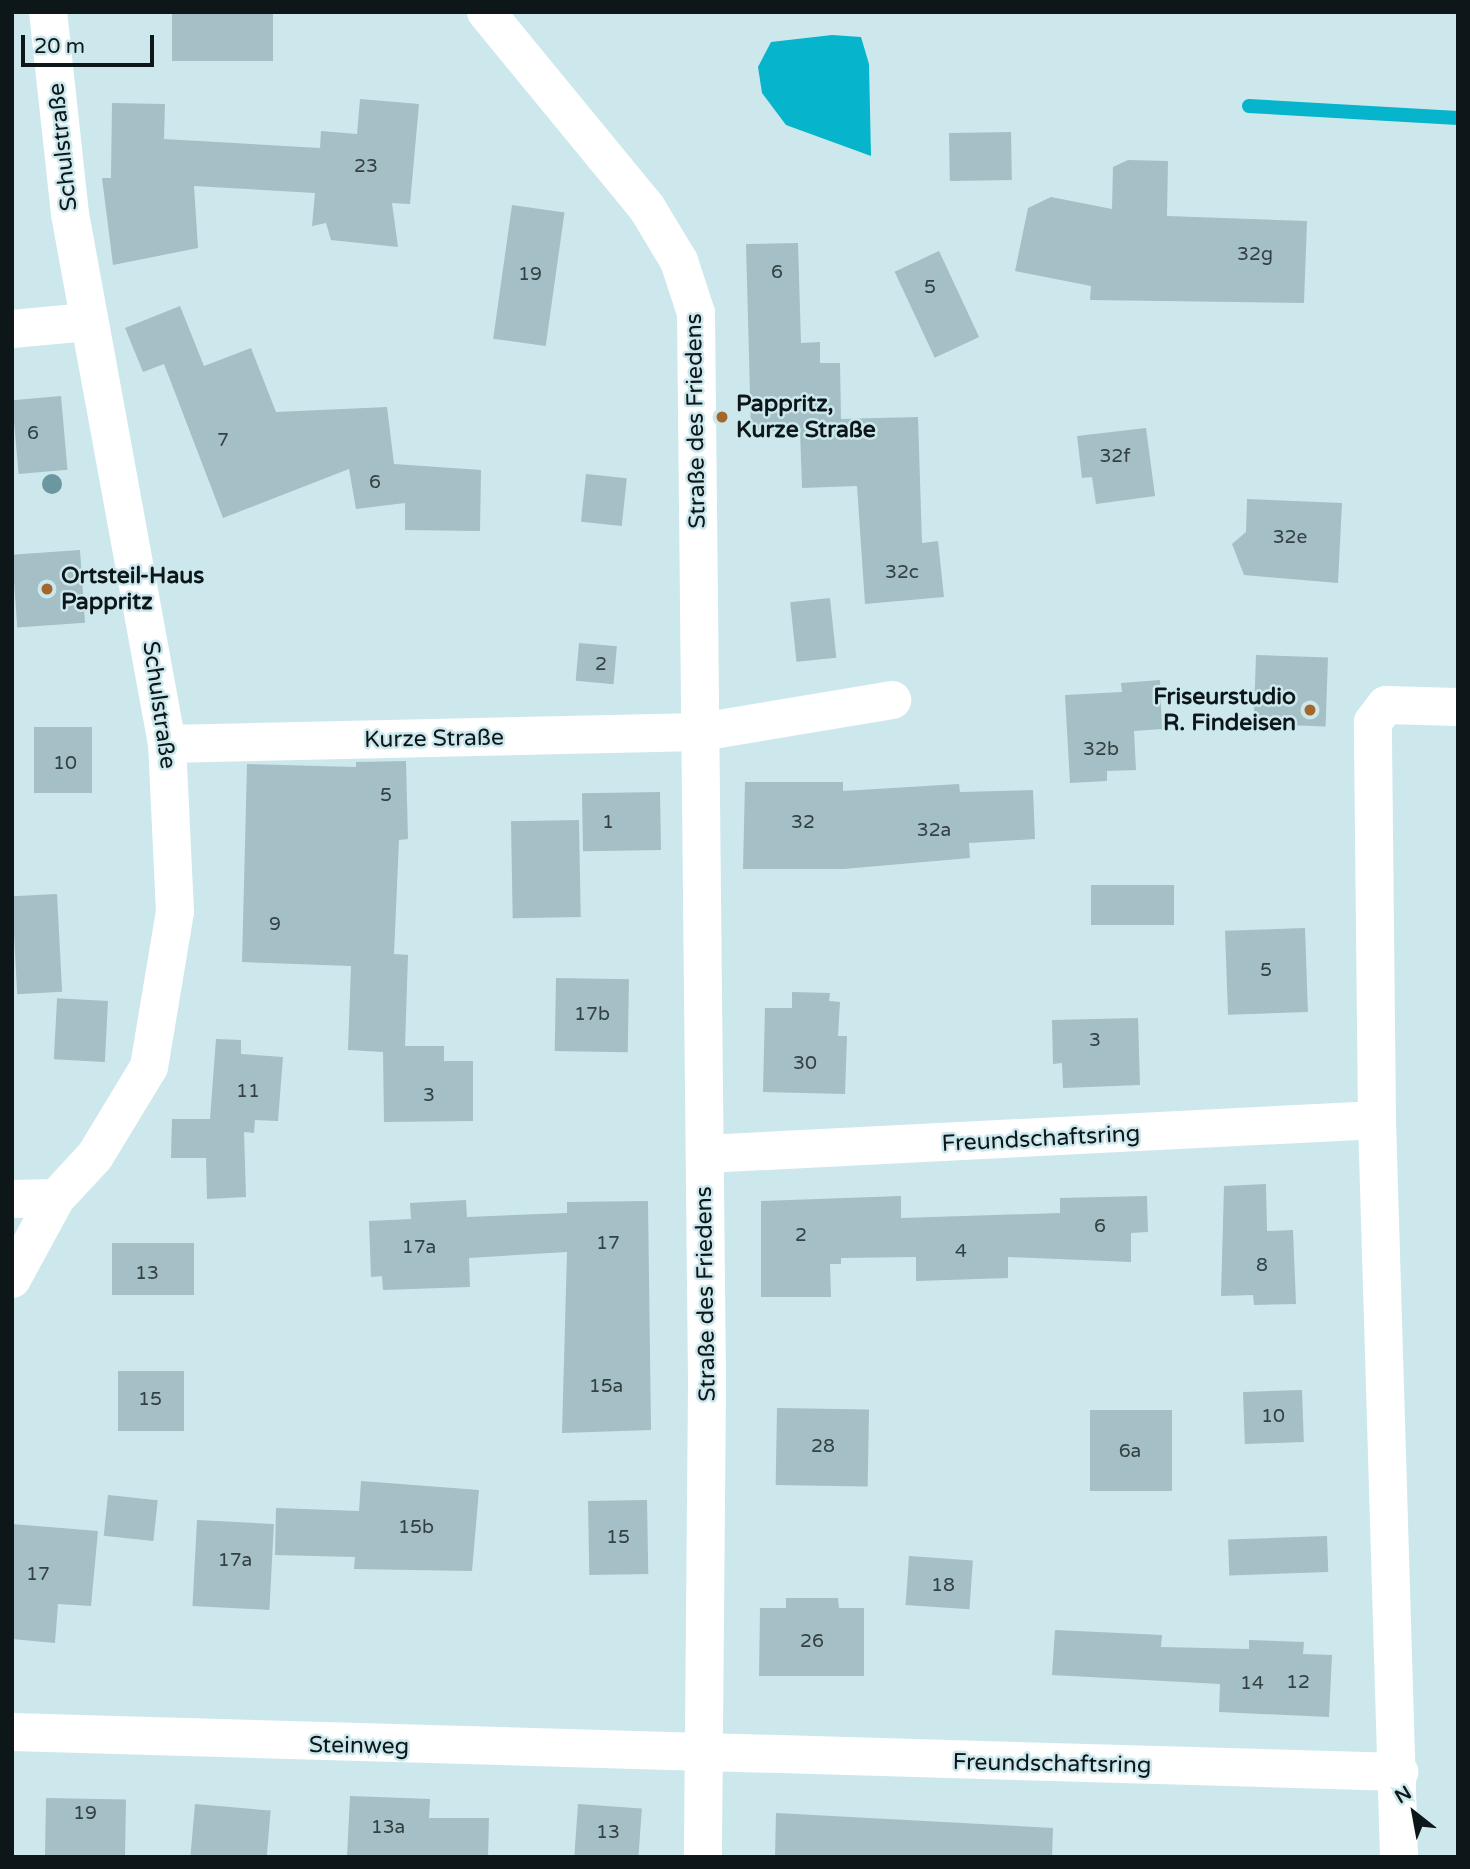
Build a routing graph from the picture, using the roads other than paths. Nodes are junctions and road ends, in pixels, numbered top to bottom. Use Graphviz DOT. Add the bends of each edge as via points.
graph roads {
  1 [pos="48,12"];
  2 [pos="486,12"];
  3 [pos="88,322"];
  4 [pos="12,329"];
  5 [pos="892,700"];
  6 [pos="1458,707"];
  7 [pos="701,732"];
  8 [pos="167,744"];
  9 [pos="1377,1120"];
  10 [pos="705,1154"];
  11 [pos="57,1198"];
  12 [pos="12,1199"];
  13 [pos="12,1279"];
  14 [pos="12,1732"];
  15 [pos="706,1753"];
  16 [pos="1399,1772"];
  17 [pos="703,1857"];
  18 [pos="1399,1857"];
  1 -- 3 [label="street, Schulstraße"];
  2 -- 7 [label="street, Straße des Friedens" via="647,208 690,286 696,325"];
  3 -- 4 [label="street"];
  3 -- 8 [label="street, Schulstraße"];
  5 -- 7 [label="street"];
  6 -- 9 [label="street" via="1386,705 1373,722"];
  7 -- 8 [label="street, Kurze Straße"];
  7 -- 10 [label="street, Straße des Friedens"];
  8 -- 11 [label="street, Schulstraße" via="175,912 161,1021 149,1067 128,1105 96,1156"];
  9 -- 10 [label="street, Freundschaftsring"];
  9 -- 16 [label="street"];
  10 -- 15 [label="street, Straße des Friedens"];
  11 -- 12 [label="street"];
  11 -- 13 [label="street, Schulstraße"];
  14 -- 15 [label="street, Steinweg"];
  15 -- 16 [label="street, Freundschaftsring"];
  15 -- 17 [label="street, Straße des Friedens"];
  16 -- 18 [label="street"];
}
